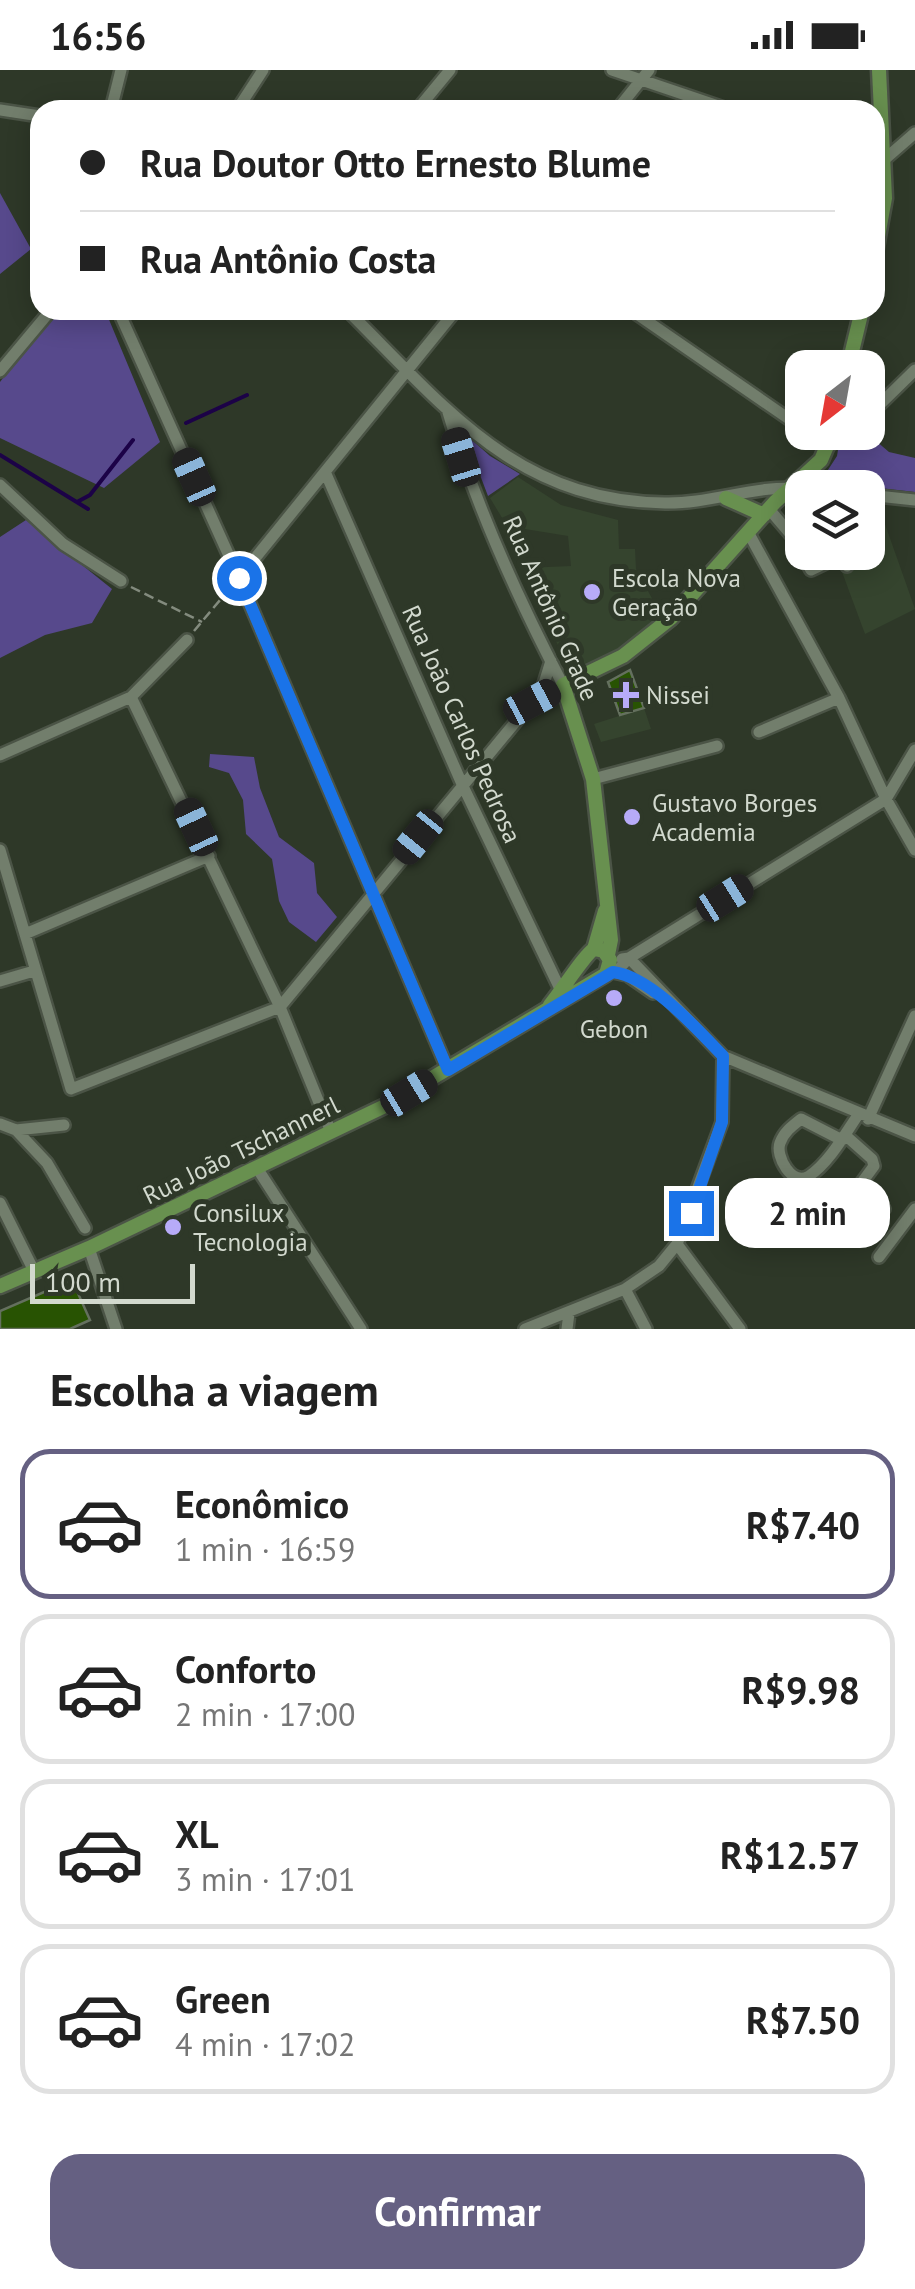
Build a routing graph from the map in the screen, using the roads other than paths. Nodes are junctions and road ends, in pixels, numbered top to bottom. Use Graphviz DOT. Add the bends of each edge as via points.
graph roads {
  1 [pos="121,70"];
  2 [pos="263,70"];
  3 [pos="450,70"];
  4 [pos="612,70"];
  5 [pos="879,70"];
  6 [pos="646,75"];
  7 [pos="114,100"];
  8 [pos="244,100"];
  9 [pos="425,100"];
  10 [pos="625,100"];
  11 [pos="706,100"];
  12 [pos="879,100"];
  13 [pos="0,110"];
  14 [pos="30,114"];
  15 [pos="915,134"];
  16 [pos="885,155"];
  17 [pos="42,320"];
  18 [pos="123,320"];
  19 [pos="357,320"];
  20 [pos="448,320"];
  21 [pos="645,320"];
  22 [pos="860,320"];
  23 [pos="852,350"];
  24 [pos="0,370"];
  25 [pos="915,370"];
  26 [pos="409,372"];
  27 [pos="885,399"];
  28 [pos="447,408"];
  29 [pos="785,416"];
  30 [pos="326,474"];
  31 [pos="0,484"];
  32 [pos="785,490"];
  33 [pos="785,497"];
  34 [pos="885,497"];
  35 [pos="726,498"];
  36 [pos="915,500"];
  37 [pos="766,512"];
  38 [pos="785,524"];
  39 [pos="748,532"];
  40 [pos="239,578"];
  41 [pos="120,581"];
  42 [pos="187,640"];
  43 [pos="550,661"];
  44 [pos="564,686"];
  45 [pos="131,697"];
  46 [pos="840,698"];
  47 [pos="532,702"];
  48 [pos="759,732"];
  49 [pos="718,746"];
  50 [pos="915,750"];
  51 [pos="0,755"];
  52 [pos="592,779"];
  53 [pos="462,784"];
  54 [pos="886,799"];
  55 [pos="0,850"];
  56 [pos="915,850"];
  57 [pos="209,856"];
  58 [pos="374,891"];
  59 [pos="25,934"];
  60 [pos="629,958"];
  61 [pos="582,964"];
  62 [pos="606,964"];
  63 [pos="34,971"];
  64 [pos="0,982"];
  65 [pos="561,991"];
  66 [pos="280,1007"];
  67 [pos="546,1009"];
  68 [pos="684,1016"];
  69 [pos="915,1016"];
  70 [pos="723,1056"];
  71 [pos="448,1070"];
  72 [pos="863,1117"];
  73 [pos="0,1124"];
  74 [pos="64,1125"];
  75 [pos="16,1130"];
  76 [pos="331,1132"];
  77 [pos="915,1136"];
  78 [pos="843,1137"];
  79 [pos="257,1168"];
  80 [pos="860,1189"];
  81 [pos="0,1203"];
  82 [pos="884,1209"];
  83 [pos="915,1209"];
  84 [pos="832,1223"];
  85 [pos="85,1228"];
  86 [pos="677,1244"];
  87 [pos="89,1248"];
  88 [pos="879,1257"];
  89 [pos="34,1272"];
  90 [pos="0,1286"];
  91 [pos="625,1288"];
  92 [pos="568,1313"];
  93 [pos="116,1329"];
  94 [pos="361,1329"];
  95 [pos="525,1329"];
  96 [pos="567,1329"];
  97 [pos="646,1329"];
  98 [pos="740,1329"];
  1 -- 7 [label="street"];
  2 -- 8 [label="street"];
  3 -- 9 [label="street"];
  4 -- 6 [label="street"];
  5 -- 12 [label="main road"];
  6 -- 10 [label="street"];
  6 -- 11 [label="street"];
  13 -- 14 [label="street"];
  15 -- 16 [label="street"];
  17 -- 24 [label="street"];
  18 -- 40 [label="street"];
  19 -- 26 [label="street, Rua Antônio Grade"];
  20 -- 26 [label="street"];
  21 -- 29 [label="street"];
  22 -- 23 [label="main road"];
  25 -- 27 [label="street"];
  26 -- 28 [label="street, Rua Antônio Grade"];
  26 -- 30 [label="street"];
  28 -- 35 [label="street" via="498,454 600,498"];
  28 -- 43 [label="street, Rua Antônio Grade" via="476,495"];
  30 -- 40 [label="street"];
  30 -- 53 [label="street, Rua João Carlos Pedrosa"];
  31 -- 41 [label="street" via="63,544"];
  32 -- 35 [label="street"];
  33 -- 37 [label="main road"];
  34 -- 36 [label="street"];
  35 -- 37 [label="main road"];
  37 -- 38 [label="street"];
  37 -- 39 [label="main road"];
  39 -- 44 [label="main road" via="642,642"];
  39 -- 46 [label="street"];
  40 -- 58 [label="street"];
  42 -- 45 [label="street"];
  43 -- 44 [label="street, Rua Antônio Grade"];
  43 -- 47 [label="street" via="546,683"];
  44 -- 47 [label="street"];
  44 -- 52 [label="main road, Rua Antônio Grade"];
  45 -- 51 [label="street"];
  45 -- 57 [label="street"];
  46 -- 48 [label="street"];
  46 -- 54 [label="street"];
  47 -- 53 [label="street"];
  49 -- 52 [label="street"];
  50 -- 54 [label="street, Rua João Tschannerl"];
  52 -- 62 [label="main road, Rua Antônio Grade" via="611,940"];
  53 -- 58 [label="street"];
  53 -- 65 [label="street, Rua João Carlos Pedrosa"];
  54 -- 56 [label="street"];
  54 -- 60 [label="street, Rua João Tschannerl"];
  55 -- 59 [label="street"];
  57 -- 59 [label="street"];
  57 -- 66 [label="street"];
  58 -- 66 [label="street"];
  58 -- 71 [label="street"];
  59 -- 63 [label="street"];
  60 -- 62 [label="street, Rua João Tschannerl"];
  60 -- 68 [label="street"];
  61 -- 62 [label="main road, Rua João Tschannerl" via="585,954"];
  61 -- 62 [label="main road" via="591,977"];
  61 -- 65 [label="main road, Rua João Tschannerl"];
  62 -- 67 [label="main road, Rua João Tschannerl" via="566,1001"];
  62 -- 68 [label="street"];
  63 -- 64 [label="street"];
  63 -- 66 [label="street" via="71,1089"];
  65 -- 67 [label="main road, Rua João Tschannerl"];
  66 -- 76 [label="street"];
  67 -- 71 [label="main road, Rua João Tschannerl"];
  68 -- 70 [label="street"];
  69 -- 72 [label="street"];
  70 -- 72 [label="street"];
  70 -- 86 [label="street" via="722,1122"];
  71 -- 76 [label="main road, Rua João Tschannerl"];
  72 -- 77 [label="street"];
  72 -- 78 [label="street"];
  73 -- 75 [label="street"];
  74 -- 75 [label="street"];
  75 -- 85 [label="street" via="48,1163"];
  76 -- 79 [label="main road, Rua João Tschannerl"];
  78 -- 78 [label="street" via="802,1179 779,1156 787,1130 800,1120"];
  78 -- 80 [label="street" via="872,1159"];
  79 -- 87 [label="main road, Rua João Tschannerl"];
  79 -- 94 [label="street"];
  80 -- 82 [label="street"];
  80 -- 84 [label="street"];
  81 -- 89 [label="street"];
  83 -- 88 [label="street"];
  86 -- 91 [label="street" via="659,1266"];
  86 -- 98 [label="street"];
  87 -- 89 [label="main road, Rua João Tschannerl"];
  87 -- 93 [label="street"];
  89 -- 90 [label="main road, Rua João Tschannerl"];
  91 -- 92 [label="street"];
  91 -- 97 [label="street"];
  92 -- 95 [label="street"];
  92 -- 96 [label="street"];
}
